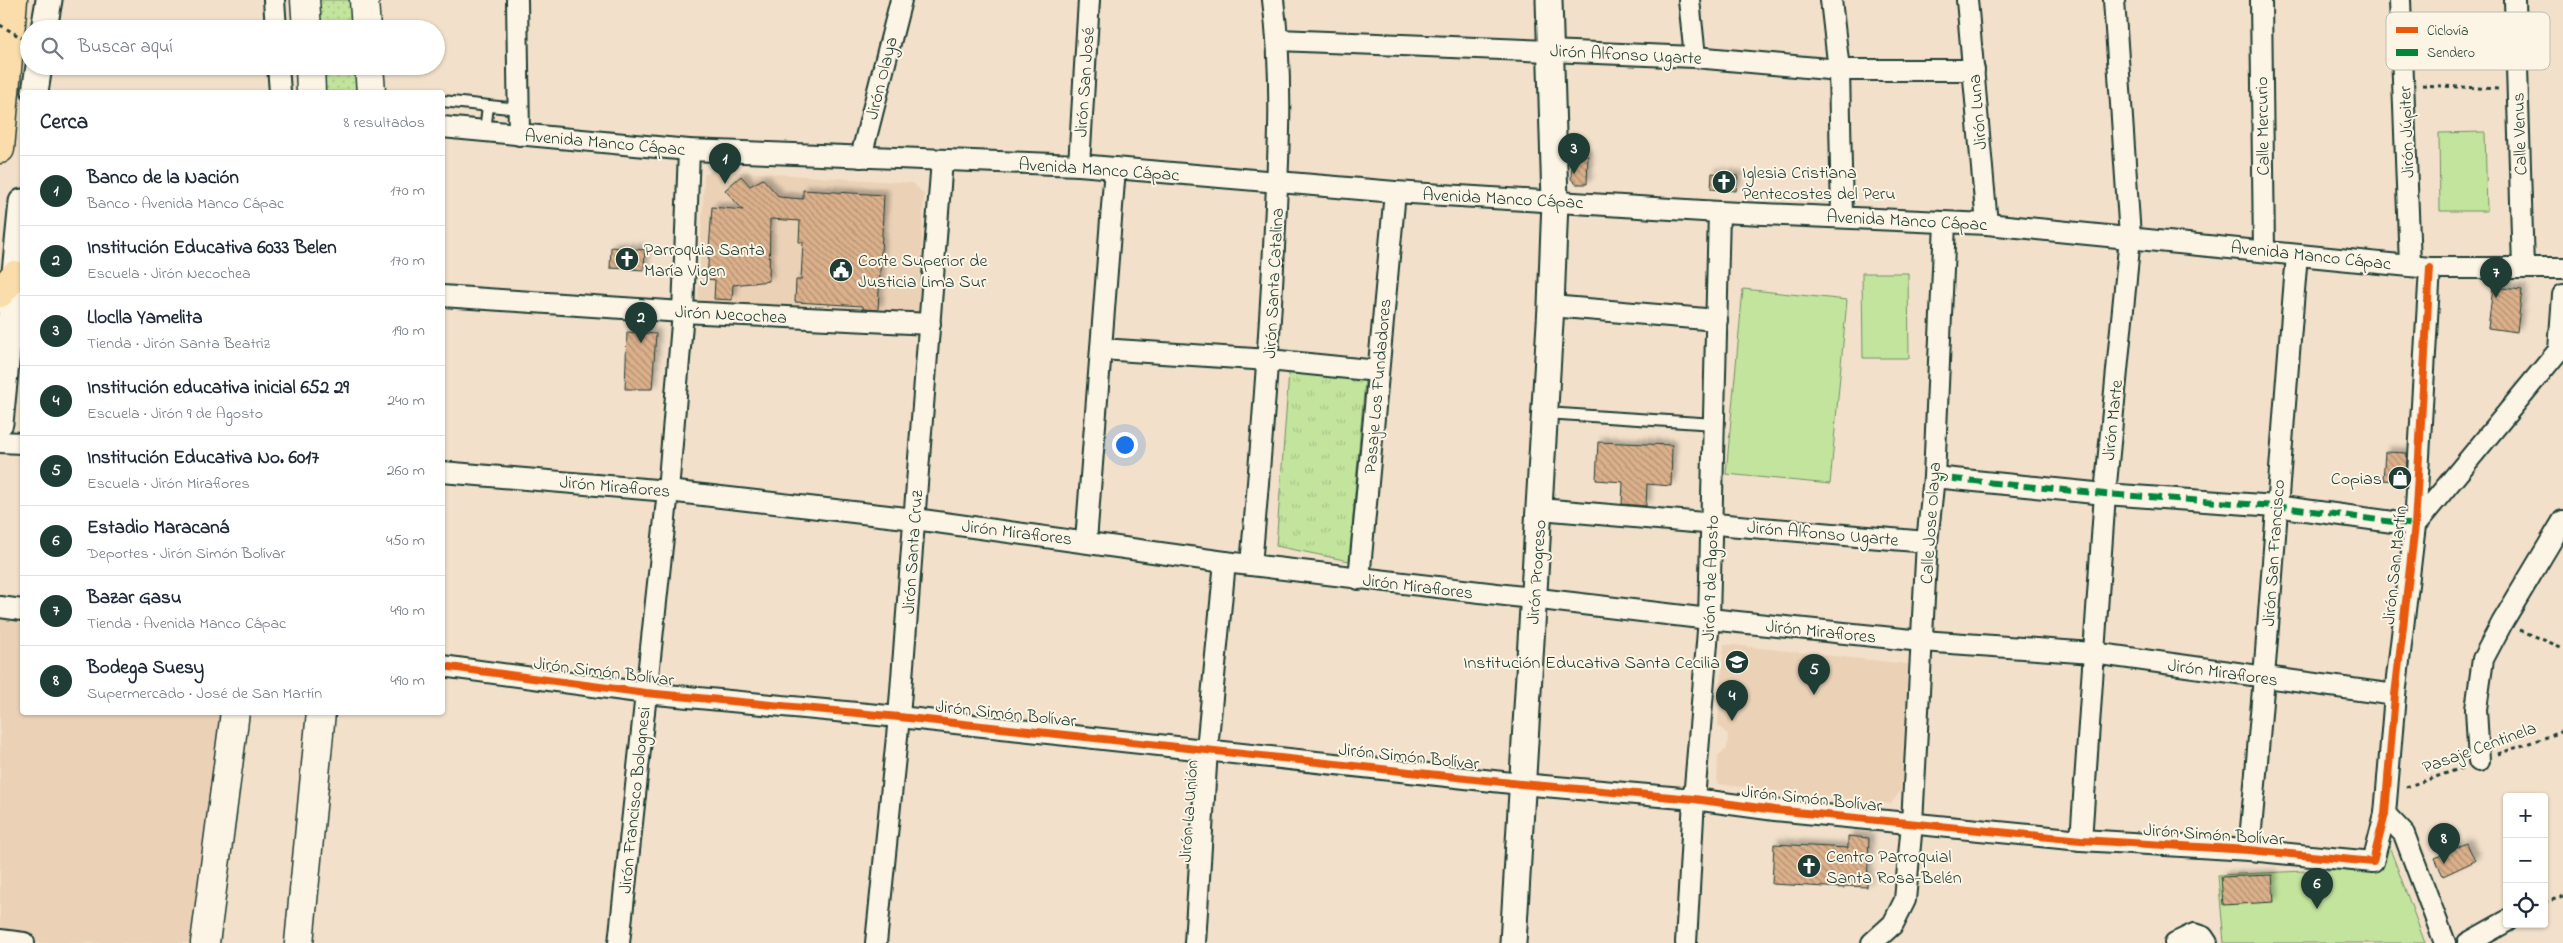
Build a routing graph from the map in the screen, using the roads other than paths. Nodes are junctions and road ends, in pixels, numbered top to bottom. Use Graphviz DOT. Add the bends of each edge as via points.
graph roads {
  1 [pos="14,0"];
  2 [pos="48,0"];
  3 [pos="274,0"];
  4 [pos="305,0"];
  5 [pos="364,0"];
  6 [pos="518,0"];
  7 [pos="900,0"];
  8 [pos="1089,0"];
  9 [pos="1273,0"];
  10 [pos="1549,0"];
  11 [pos="1688,0"];
  12 [pos="1831,0"];
  13 [pos="1967,0"];
  14 [pos="2114,0"];
  15 [pos="2261,0"];
  16 [pos="45,20"];
  17 [pos="275,20"];
  18 [pos="306,20"];
  19 [pos="365,20"];
  20 [pos="1278,40"];
  21 [pos="1550,49"];
  22 [pos="1695,57"];
  23 [pos="1839,70"];
  24 [pos="1974,70"];
  25 [pos="2403,70"];
  26 [pos="2517,70"];
  27 [pos="38,75"];
  28 [pos="279,75"];
  29 [pos="311,75"];
  30 [pos="370,75"];
  31 [pos="35,90"];
  32 [pos="280,90"];
  33 [pos="312,90"];
  34 [pos="371,90"];
  35 [pos="445,101"];
  36 [pos="488,106"];
  37 [pos="519,109"];
  38 [pos="445,127"];
  39 [pos="484,131"];
  40 [pos="519,135"];
  41 [pos="0,149"];
  42 [pos="690,150"];
  43 [pos="861,157"];
  44 [pos="942,160"];
  45 [pos="1078,165"];
  46 [pos="1116,168"];
  47 [pos="1277,184"];
  48 [pos="1395,192"];
  49 [pos="1555,201"];
  50 [pos="1719,212"];
  51 [pos="1842,217"];
  52 [pos="20,218"];
  53 [pos="1946,223"];
  54 [pos="1987,224"];
  55 [pos="2130,237"];
  56 [pos="2264,251"];
  57 [pos="2296,255"];
  58 [pos="2420,267"];
  59 [pos="2523,268"];
  60 [pos="2563,268"];
  61 [pos="12,281"];
  62 [pos="2563,295"];
  63 [pos="445,296"];
  64 [pos="1551,306"];
  65 [pos="683,312"];
  66 [pos="1717,320"];
  67 [pos="930,324"];
  68 [pos="1102,349"];
  69 [pos="1269,360"];
  70 [pos="1378,371"];
  71 [pos="1545,413"];
  72 [pos="0,423"];
  73 [pos="1715,424"];
  74 [pos="0,442"];
  75 [pos="20,443"];
  76 [pos="445,472"];
  77 [pos="1934,476"];
  78 [pos="668,491"];
  79 [pos="2105,494"];
  80 [pos="2276,506"];
  81 [pos="1540,509"];
  82 [pos="915,519"];
  83 [pos="2563,521"];
  84 [pos="1712,524"];
  85 [pos="2415,525"];
  86 [pos="1086,541"];
  87 [pos="1927,542"];
  88 [pos="1225,562"];
  89 [pos="1251,565"];
  90 [pos="1359,579"];
  91 [pos="1534,599"];
  92 [pos="0,607"];
  93 [pos="20,610"];
  94 [pos="1709,620"];
  95 [pos="1922,641"];
  96 [pos="2093,653"];
  97 [pos="445,666"];
  98 [pos="2265,679"];
  99 [pos="646,693"];
  100 [pos="2395,695"];
  101 [pos="235,715"];
  102 [pos="321,715"];
  103 [pos="900,716"];
  104 [pos="1207,749"];
  105 [pos="2479,761"];
  106 [pos="1521,784"];
  107 [pos="1694,799"];
  108 [pos="2385,814"];
  109 [pos="1912,823"];
  110 [pos="2081,840"];
  111 [pos="2248,850"];
  112 [pos="2374,862"];
  113 [pos="2503,923"];
  114 [pos="2201,939"];
  115 [pos="0,940"];
  116 [pos="24,943"];
  117 [pos="205,943"];
  118 [pos="299,943"];
  119 [pos="619,943"];
  120 [pos="876,943"];
  121 [pos="1195,943"];
  122 [pos="1513,943"];
  123 [pos="1686,943"];
  124 [pos="1872,943"];
  125 [pos="2175,943"];
  126 [pos="2445,943"];
  127 [pos="2468,943"];
  1 -- 41 [label="main road"];
  2 -- 16 [label="street"];
  3 -- 17 [label="street"];
  4 -- 18 [label="main road"];
  5 -- 19 [label="main road"];
  6 -- 37 [label="street"];
  7 -- 43 [label="street, Jirón Olaya"];
  8 -- 45 [label="street, Jirón San José"];
  9 -- 20 [label="street, Jirón Santa Catalina"];
  10 -- 21 [label="street, Jirón Progreso"];
  11 -- 22 [label="street"];
  12 -- 23 [label="street"];
  13 -- 24 [label="street, Jirón Luna"];
  14 -- 55 [label="street, Jirón Marte"];
  15 -- 56 [label="street, Calle Mercurio"];
  20 -- 21 [label="street, Jirón Alfonso Ugarte"];
  20 -- 47 [label="street, Jirón Santa Catalina"];
  21 -- 22 [label="street, Jirón Alfonso Ugarte"];
  21 -- 49 [label="street, Jirón Progreso"];
  22 -- 23 [label="street, Jirón Alfonso Ugarte"];
  23 -- 24 [label="street, Jirón Alfonso Ugarte"];
  23 -- 51 [label="street"];
  24 -- 54 [label="street, Jirón Luna"];
  25 -- 58 [label="street, Jirón Júpiter"];
  26 -- 59 [label="street, Calle Venus"];
  27 -- 31 [label="street"];
  28 -- 32 [label="street"];
  29 -- 33 [label="main road"];
  30 -- 34 [label="main road"];
  35 -- 36 [label="lane"];
  36 -- 37 [label="lane"];
  36 -- 39 [label="lane"];
  37 -- 40 [label="street"];
  38 -- 39 [label="street, Avenida Manco Cápac"];
  39 -- 40 [label="street, Avenida Manco Cápac"];
  40 -- 42 [label="street, Avenida Manco Cápac"];
  42 -- 43 [label="street, Avenida Manco Cápac"];
  42 -- 65 [label="street, Jirón Francisco Bolognesi"];
  43 -- 44 [label="street, Avenida Manco Cápac"];
  44 -- 45 [label="street, Avenida Manco Cápac"];
  44 -- 67 [label="street, Jirón Santa Cruz"];
  45 -- 46 [label="street, Avenida Manco Cápac"];
  46 -- 47 [label="street, Avenida Manco Cápac"];
  46 -- 68 [label="street"];
  47 -- 48 [label="street, Avenida Manco Cápac"];
  47 -- 69 [label="street, Jirón Santa Catalina"];
  48 -- 49 [label="street, Avenida Manco Cápac"];
  48 -- 70 [label="street, Pasaje Los Fundadores"];
  49 -- 50 [label="street, Avenida Manco Cápac"];
  49 -- 64 [label="street, Jirón Progreso"];
  50 -- 51 [label="street, Avenida Manco Cápac"];
  50 -- 66 [label="street, Jirón 9 de Agosto"];
  51 -- 53 [label="street, Avenida Manco Cápac"];
  52 -- 61 [label="street"];
  53 -- 54 [label="street, Avenida Manco Cápac"];
  53 -- 77 [label="street, Calle Jose Olaya"];
  54 -- 55 [label="street, Avenida Manco Cápac"];
  55 -- 56 [label="street, Avenida Manco Cápac"];
  55 -- 79 [label="street, Jirón Marte"];
  56 -- 57 [label="street, Avenida Manco Cápac"];
  57 -- 58 [label="street, Avenida Manco Cápac"];
  57 -- 80 [label="street, Jirón San Francisco"];
  58 -- 59 [label="street, Avenida Manco Cápac"];
  58 -- 85 [label="street, Jirón San Martín"];
  59 -- 60 [label="street, Avenida Manco Cápac"];
  61 -- 72 [label="street"];
  62 -- 85 [label="street" via="2559,350"];
  63 -- 65 [label="street, Jirón Necochea"];
  64 -- 66 [label="street"];
  64 -- 71 [label="street, Jirón Progreso"];
  65 -- 67 [label="street, Jirón Necochea"];
  65 -- 78 [label="street, Jirón Francisco Bolognesi"];
  66 -- 73 [label="street, Jirón 9 de Agosto"];
  67 -- 82 [label="street, Jirón Santa Cruz"];
  68 -- 69 [label="street"];
  68 -- 86 [label="street"];
  69 -- 70 [label="street"];
  69 -- 89 [label="street, Jirón Santa Catalina"];
  70 -- 90 [label="street, Pasaje Los Fundadores"];
  71 -- 73 [label="lane"];
  71 -- 81 [label="street, Jirón Progreso"];
  73 -- 84 [label="street, Jirón 9 de Agosto"];
  74 -- 75 [label="street"];
  76 -- 78 [label="street, Jirón Miraflores"];
  77 -- 79 [label="street"];
  77 -- 87 [label="street, Calle Jose Olaya"];
  78 -- 82 [label="street, Jirón Miraflores"];
  78 -- 99 [label="street, Jirón Francisco Bolognesi"];
  79 -- 80 [label="street"];
  79 -- 96 [label="street, Jirón Marte"];
  80 -- 85 [label="street"];
  80 -- 98 [label="street, Jirón San Francisco"];
  81 -- 84 [label="street, Jirón Alfonso Ugarte"];
  81 -- 91 [label="street, Jirón Progreso"];
  82 -- 86 [label="street, Jirón Miraflores"];
  82 -- 103 [label="street, Jirón Santa Cruz"];
  83 -- 105 [label="street" via="2483,659 2476,709"];
  84 -- 87 [label="street, Jirón Alfonso Ugarte"];
  84 -- 94 [label="street, Jirón 9 de Agosto"];
  85 -- 100 [label="street, Jirón San Martín"];
  86 -- 88 [label="street, Jirón Miraflores"];
  87 -- 95 [label="street, Calle Jose Olaya"];
  88 -- 89 [label="street, Jirón Miraflores"];
  88 -- 104 [label="street, Jirón La Unión"];
  89 -- 90 [label="street, Jirón Miraflores"];
  90 -- 91 [label="street, Jirón Miraflores"];
  91 -- 94 [label="street, Jirón Miraflores"];
  91 -- 106 [label="street, Jirón Progreso"];
  92 -- 93 [label="street"];
  94 -- 95 [label="street, Jirón Miraflores"];
  94 -- 107 [label="street, Jirón 9 de Agosto"];
  95 -- 96 [label="street, Jirón Miraflores"];
  95 -- 109 [label="street, Calle Jose Olaya"];
  96 -- 98 [label="street, Jirón Miraflores"];
  96 -- 110 [label="street, Jirón Marte"];
  97 -- 99 [label="street, Jirón Simón Bolívar"];
  98 -- 100 [label="street, Jirón Miraflores"];
  98 -- 111 [label="street, Jirón San Francisco"];
  99 -- 103 [label="street, Jirón Simón Bolívar"];
  99 -- 119 [label="street, Jirón Francisco Bolognesi"];
  100 -- 108 [label="street, Jirón San Martín"];
  101 -- 117 [label="main road"];
  102 -- 118 [label="main road"];
  103 -- 104 [label="street, Jirón Simón Bolívar"];
  103 -- 120 [label="street, Jirón Santa Cruz"];
  104 -- 106 [label="street, Jirón Simón Bolívar"];
  104 -- 121 [label="street, Jirón La Unión"];
  106 -- 107 [label="street, Jirón Simón Bolívar"];
  106 -- 122 [label="street, Jirón Progreso"];
  107 -- 109 [label="street, Jirón Simón Bolívar"];
  107 -- 123 [label="street, Jirón 9 de Agosto"];
  108 -- 112 [label="street, Jirón San Martín"];
  108 -- 126 [label="street" via="2404,834"];
  109 -- 110 [label="street, Jirón Simón Bolívar"];
  109 -- 124 [label="street, Calle Jose Olaya" via="1904,900 1893,924"];
  110 -- 111 [label="street, Jirón Simón Bolívar"];
  111 -- 112 [label="street, Jirón Simón Bolívar"];
  113 -- 127 [label="street"];
  114 -- 125 [label="street"];
  115 -- 116 [label="street"];
}
